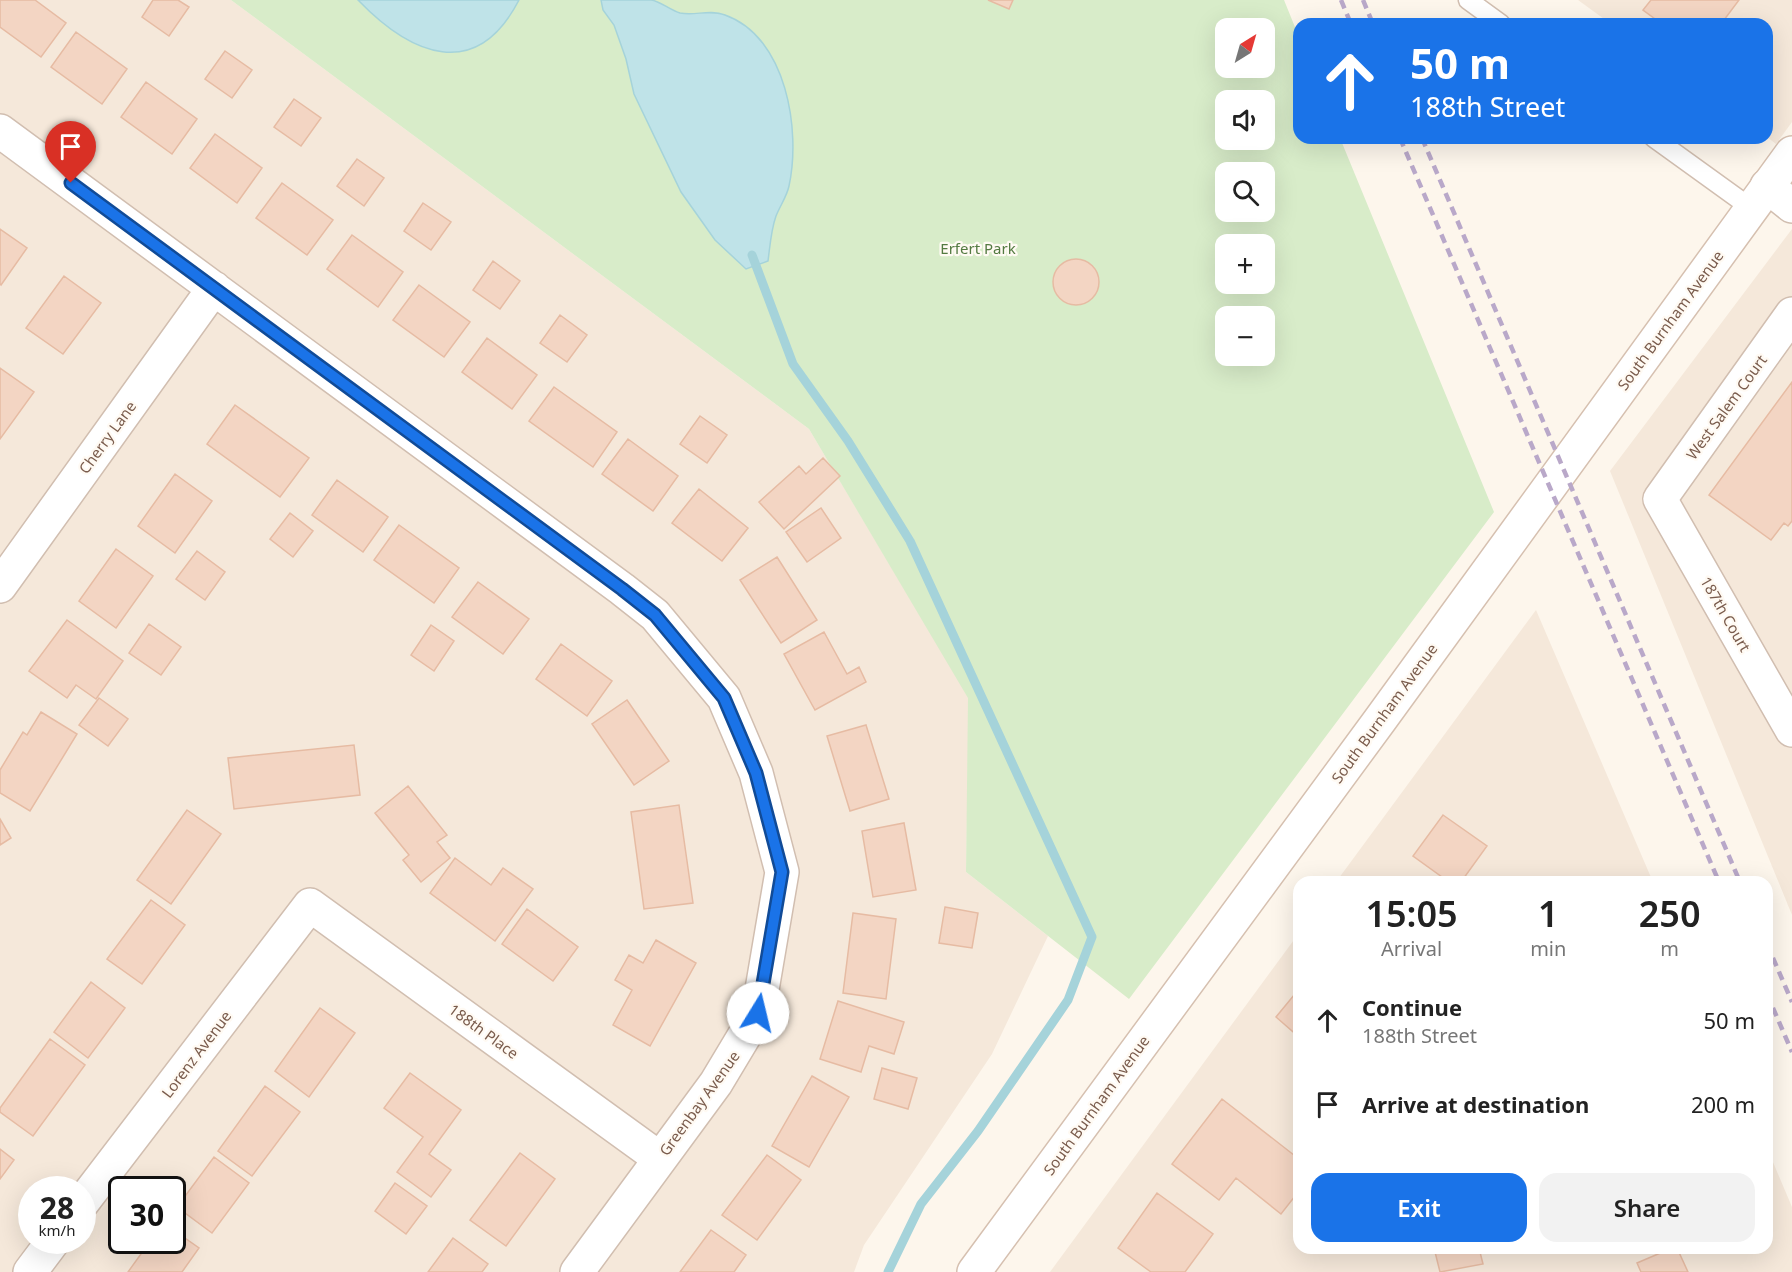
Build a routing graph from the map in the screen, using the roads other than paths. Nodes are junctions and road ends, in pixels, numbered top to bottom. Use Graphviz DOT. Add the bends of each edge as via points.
graph roads {
  1 [pos="1468,0"];
  2 [pos="1493,18"];
  3 [pos="0,131"];
  4 [pos="1665,144"];
  5 [pos="1792,153"];
  6 [pos="1759,197"];
  7 [pos="1792,206"];
  8 [pos="214,288"];
  9 [pos="1792,314"];
  10 [pos="1660,499"];
  11 [pos="0,586"];
  12 [pos="1792,730"];
  13 [pos="310,905"];
  14 [pos="659,1158"];
  15 [pos="96,1185"];
  16 [pos="44,1254"];
  17 [pos="30,1272"];
  18 [pos="577,1272"];
  19 [pos="974,1272"];
  1 -- 2 [label="lane"];
  3 -- 8 [label="street, Greenbay Avenue"];
  4 -- 6 [label="lane"];
  5 -- 6 [label="street, South Burnham Avenue"];
  6 -- 7 [label="street"];
  6 -- 19 [label="street, South Burnham Avenue"];
  8 -- 11 [label="street, Cherry Lane"];
  8 -- 14 [label="street, Greenbay Avenue" via="655,615 724,698 756,773 782,872 758,1013 716,1083"];
  9 -- 10 [label="street, West Salem Court"];
  10 -- 12 [label="street, 187th Court"];
  13 -- 14 [label="street, 188th Place"];
  13 -- 15 [label="street, Lorenz Avenue"];
  14 -- 18 [label="street, Greenbay Avenue"];
  16 -- 17 [label="street"];
}
